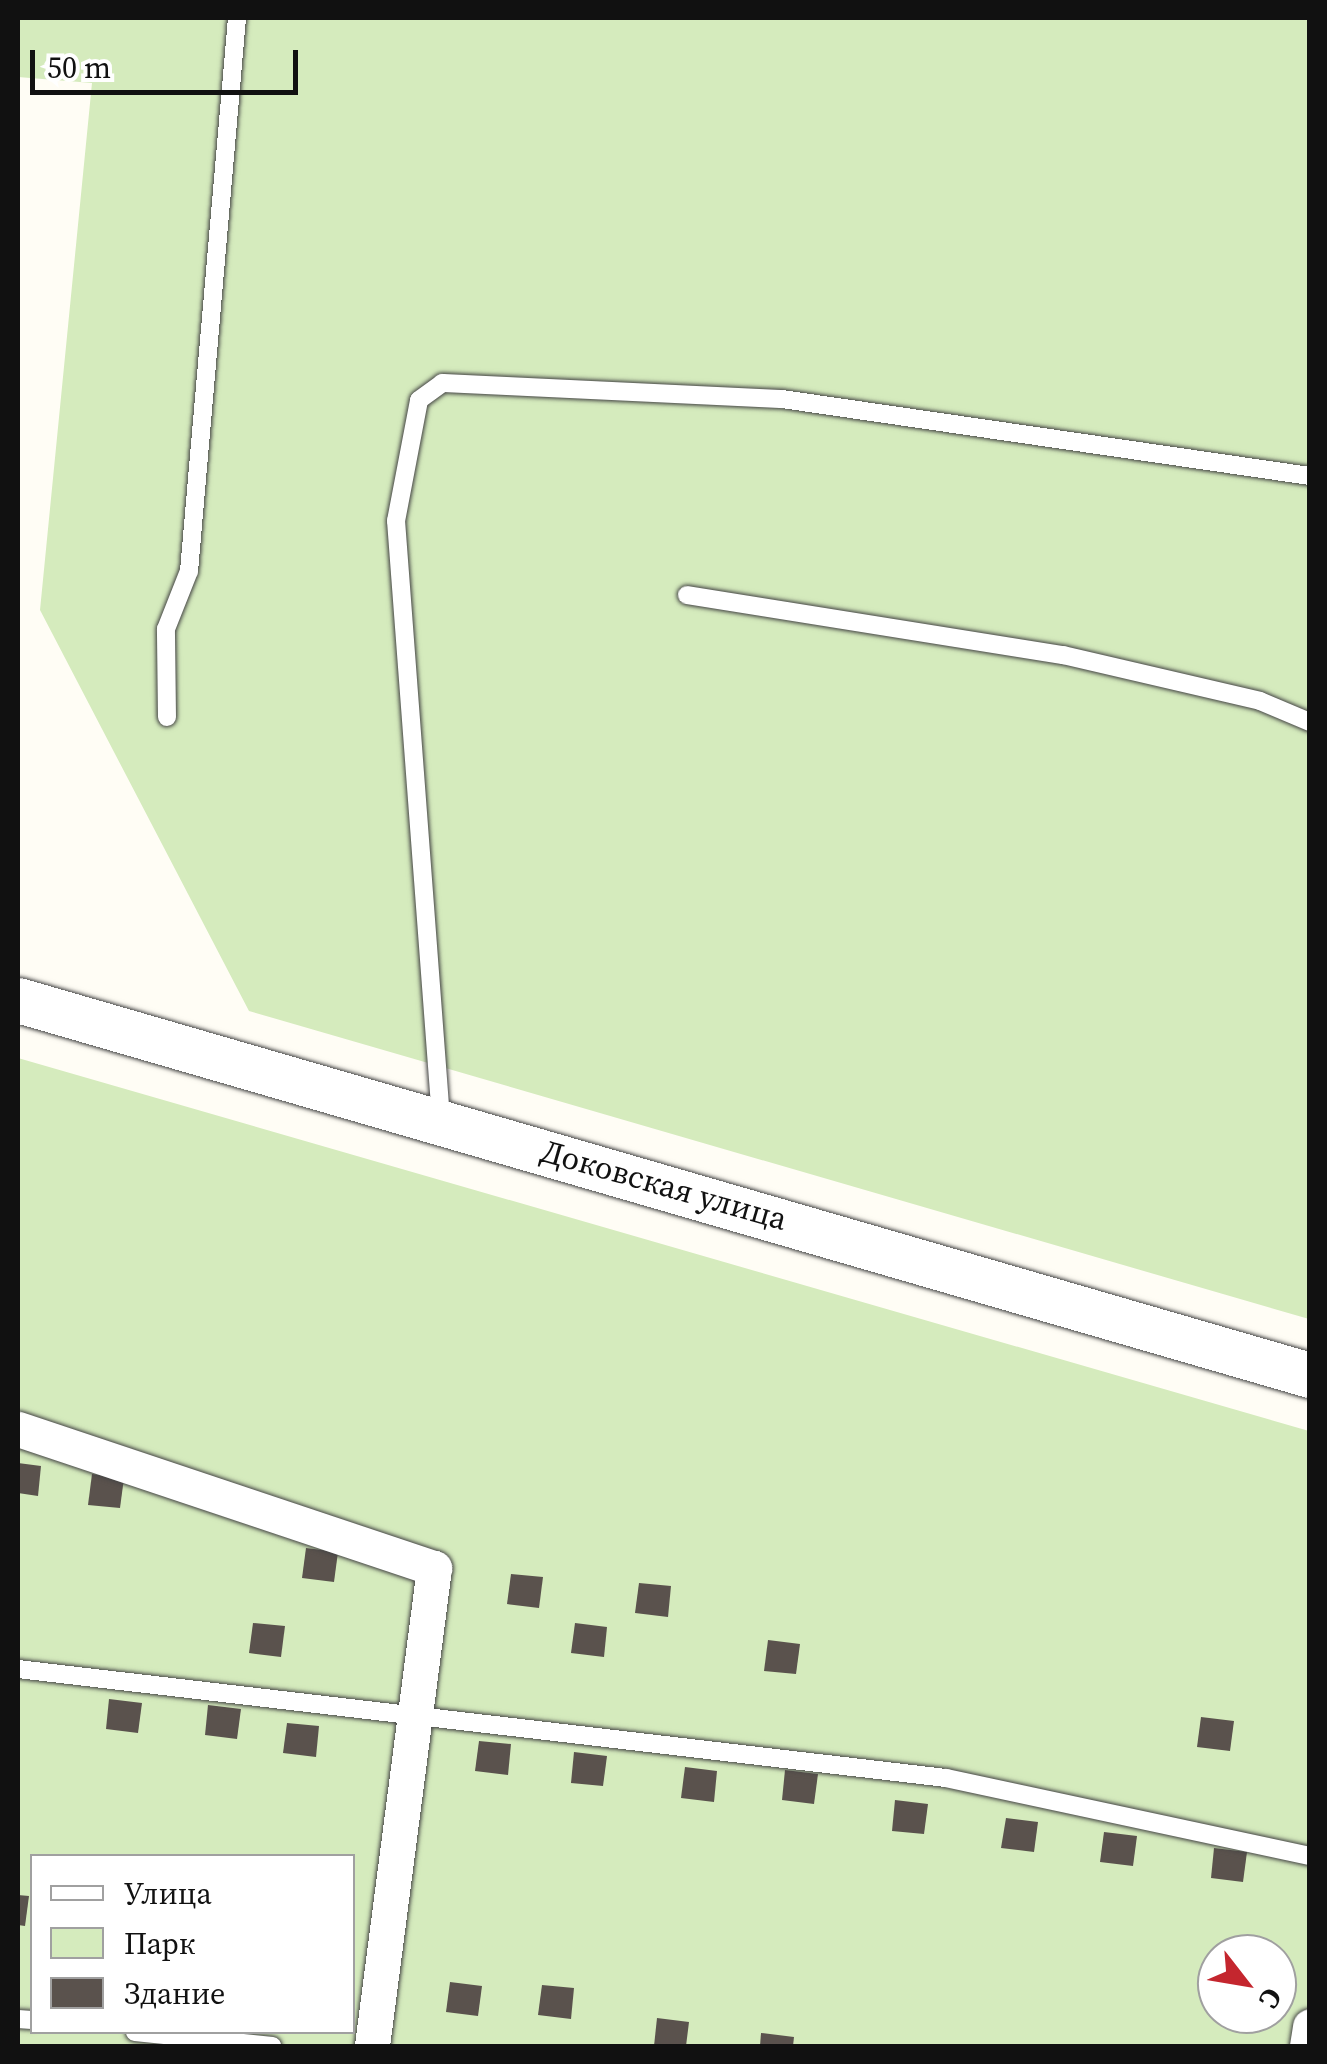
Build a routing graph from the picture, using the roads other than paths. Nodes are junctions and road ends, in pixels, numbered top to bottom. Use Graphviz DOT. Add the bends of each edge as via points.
graph roads {
  1 [pos="237,18"];
  2 [pos="1310,476"];
  3 [pos="687,595"];
  4 [pos="166,717"];
  5 [pos="1310,722"];
  6 [pos="18,1000"];
  7 [pos="441,1119"];
  8 [pos="1310,1375"];
  9 [pos="18,1430"];
  10 [pos="18,1669"];
  11 [pos="413,1719"];
  12 [pos="1310,1856"];
  13 [pos="1310,2026"];
  14 [pos="155,2034"];
  15 [pos="272,2046"];
  16 [pos="372,2046"];
  17 [pos="1307,2046"];
  1 -- 4 [label="lane" via="189,571 166,629"];
  2 -- 7 [label="lane" via="782,399 442,384 419,400 396,521"];
  3 -- 5 [label="lane" via="1063,655 1260,701"];
  6 -- 7 [label="street, Доковская улица"];
  7 -- 8 [label="street, Доковская улица"];
  9 -- 11 [label="street" via="434,1568"];
  10 -- 11 [label="lane"];
  11 -- 12 [label="lane" via="946,1778"];
  11 -- 16 [label="street"];
  13 -- 17 [label="street"];
  14 -- 15 [label="lane"];
}
